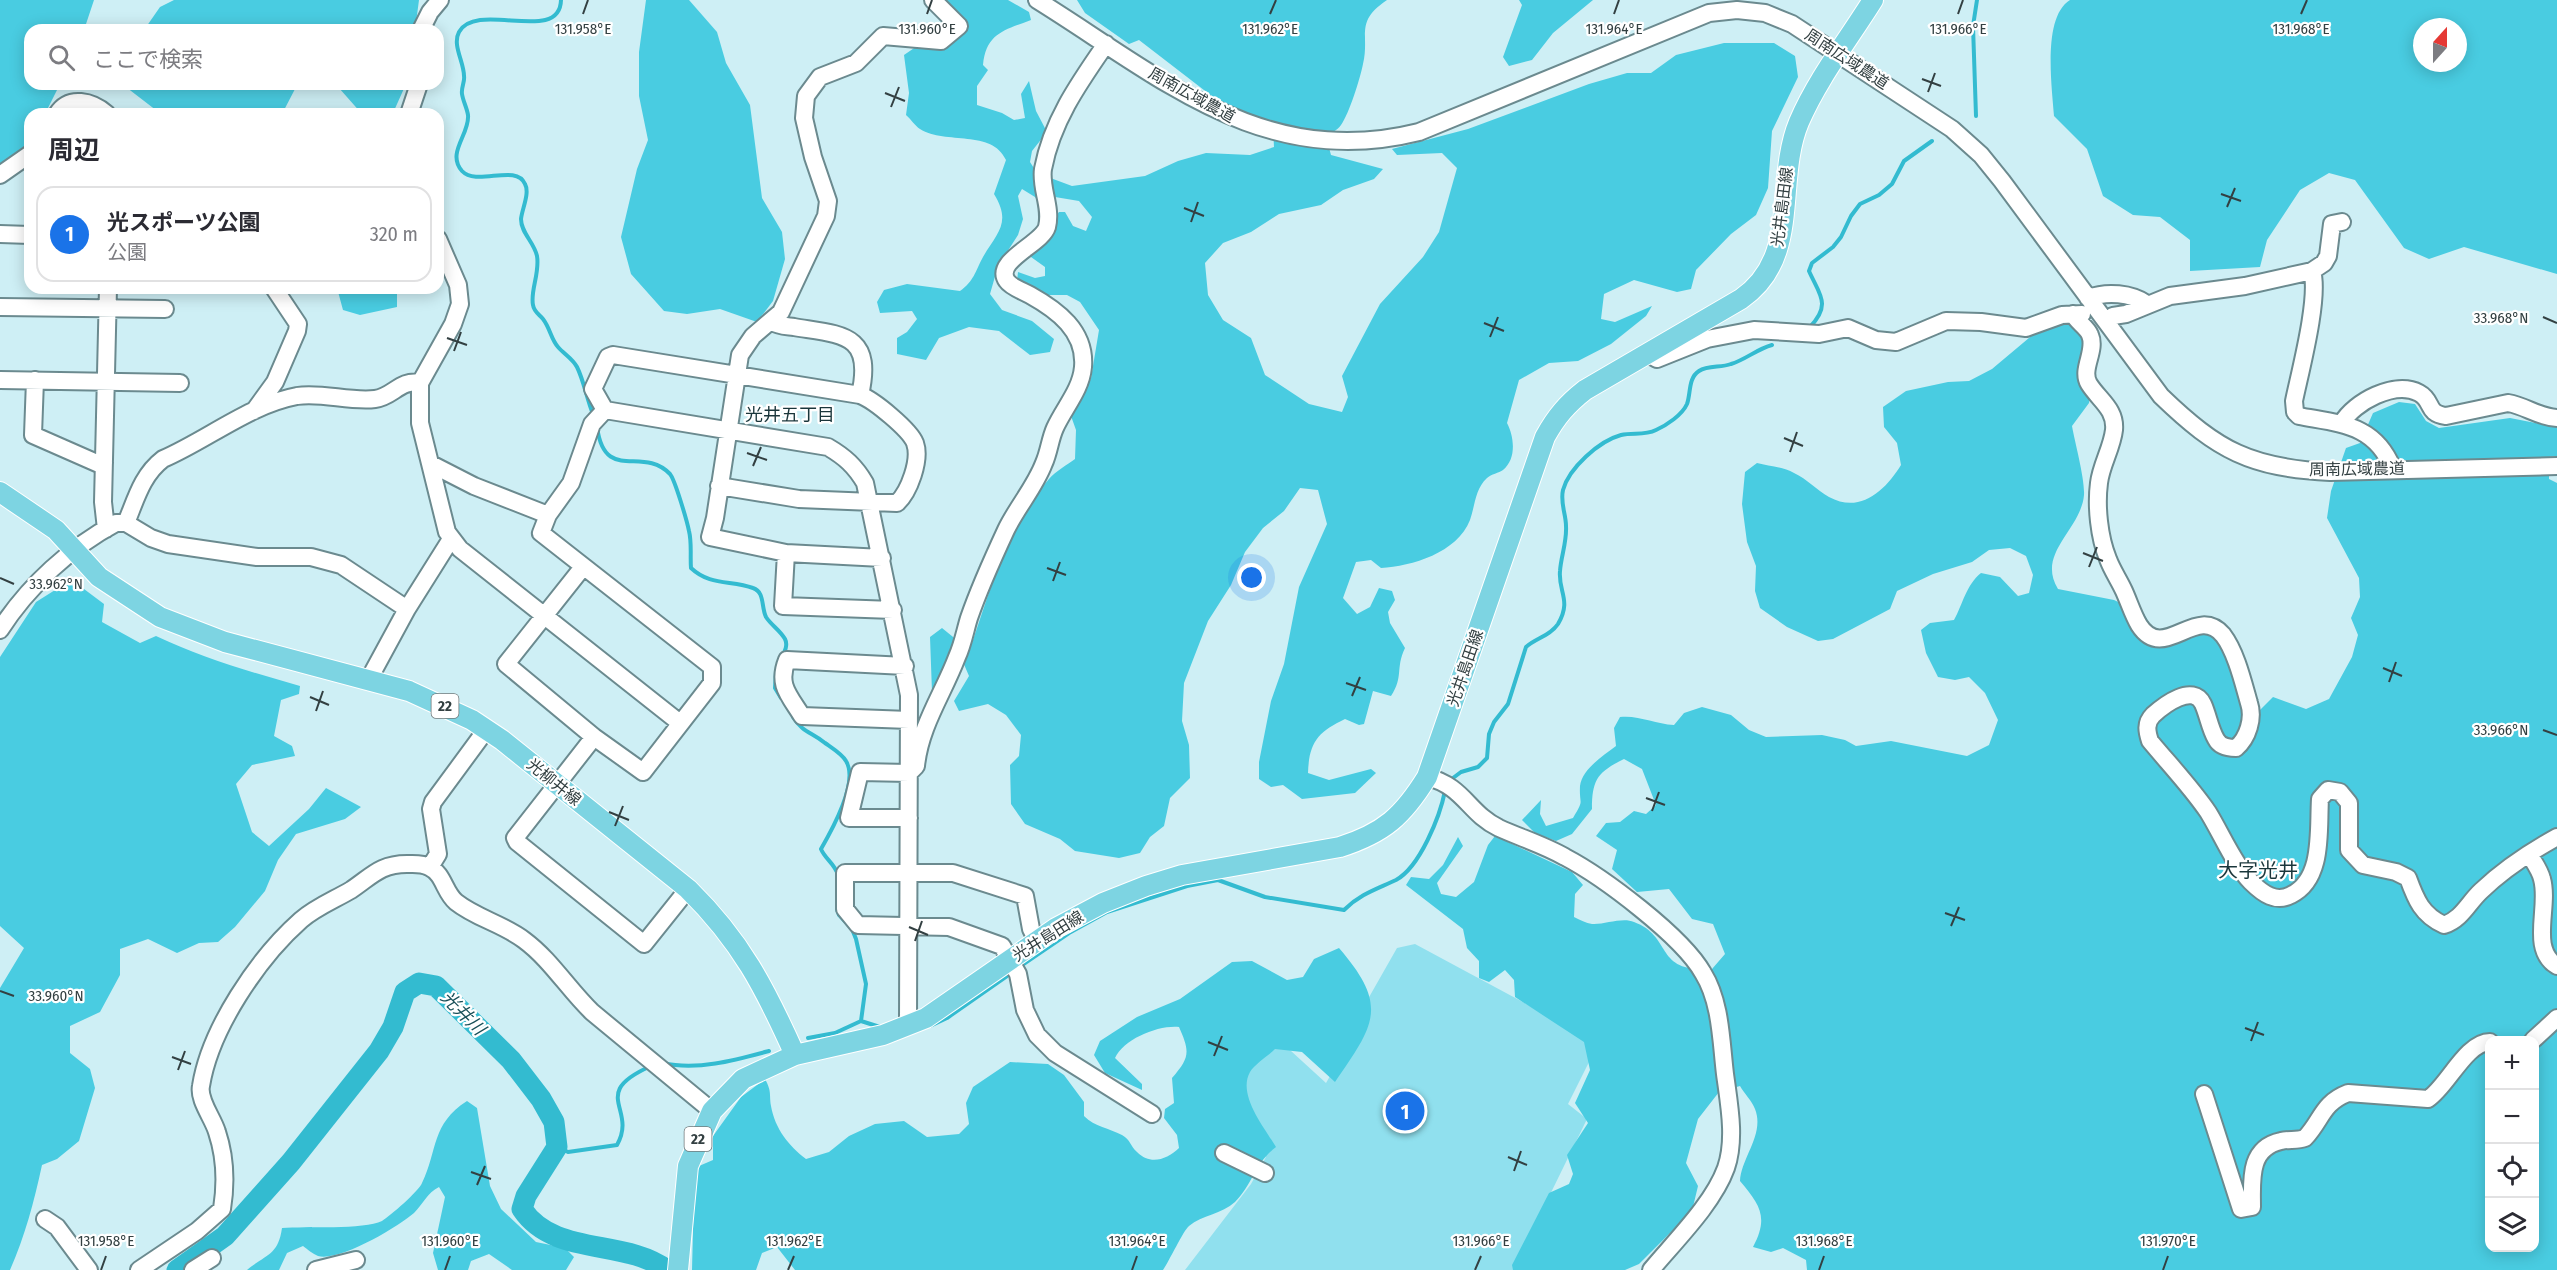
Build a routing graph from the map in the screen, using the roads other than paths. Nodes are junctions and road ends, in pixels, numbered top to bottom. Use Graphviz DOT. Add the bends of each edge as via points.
graph roads {
  1 [pos="440,0"];
  2 [pos="933,0"];
  3 [pos="1036,0"];
  4 [pos="1873,0"];
  5 [pos="424,24"];
  6 [pos="1106,44"];
  7 [pos="1840,54"];
  8 [pos="417,90"];
  9 [pos="61,108"];
  10 [pos="100,108"];
  11 [pos="411,108"];
  12 [pos="24,158"];
  13 [pos="0,175"];
  14 [pos="2342,222"];
  15 [pos="0,234"];
  16 [pos="24,235"];
  17 [pos="444,253"];
  18 [pos="2312,271"];
  19 [pos="108,294"];
  20 [pos="278,294"];
  21 [pos="2088,298"];
  22 [pos="2147,304"];
  23 [pos="0,307"];
  24 [pos="165,309"];
  25 [pos="108,310"];
  26 [pos="2113,316"];
  27 [pos="772,322"];
  28 [pos="1648,354"];
  29 [pos="736,376"];
  30 [pos="0,380"];
  31 [pos="35,380"];
  32 [pos="107,383"];
  33 [pos="180,383"];
  34 [pos="420,383"];
  35 [pos="860,394"];
  36 [pos="254,411"];
  37 [pos="598,417"];
  38 [pos="2557,418"];
  39 [pos="2342,423"];
  40 [pos="727,431"];
  41 [pos="104,464"];
  42 [pos="431,464"];
  43 [pos="2557,466"];
  44 [pos="2393,469"];
  45 [pos="719,486"];
  46 [pos="0,492"];
  47 [pos="869,503"];
  48 [pos="548,515"];
  49 [pos="126,523"];
  50 [pos="106,529"];
  51 [pos="451,539"];
  52 [pos="76,552"];
  53 [pos="786,553"];
  54 [pos="882,558"];
  55 [pos="583,567"];
  56 [pos="407,609"];
  57 [pos="893,610"];
  58 [pos="543,616"];
  59 [pos="0,630"];
  60 [pos="905,666"];
  61 [pos="369,679"];
  62 [pos="909,720"];
  63 [pos="680,723"];
  64 [pos="486,730"];
  65 [pos="594,737"];
  66 [pos="909,773"];
  67 [pos="1427,777"];
  68 [pos="557,786"];
  69 [pos="909,818"];
  70 [pos="2557,837"];
  71 [pos="2529,854"];
  72 [pos="430,867"];
  73 [pos="908,873"];
  74 [pos="688,889"];
  75 [pos="908,926"];
  76 [pos="1038,941"];
  77 [pos="1008,961"];
  78 [pos="2557,966"];
  79 [pos="2557,1018"];
  80 [pos="908,1025"];
  81 [pos="2538,1036"];
  82 [pos="2485,1043"];
  83 [pos="795,1055"];
  84 [pos="2204,1094"];
  85 [pos="712,1111"];
  86 [pos="1152,1114"];
  87 [pos="1224,1153"];
  88 [pos="1265,1173"];
  89 [pos="45,1219"];
  90 [pos="212,1258"];
  91 [pos="356,1260"];
  92 [pos="89,1270"];
  93 [pos="139,1270"];
  94 [pos="193,1270"];
  95 [pos="316,1270"];
  96 [pos="678,1270"];
  97 [pos="1651,1270"];
  1 -- 5 [label="street"];
  2 -- 27 [label="street" via="959,26 941,41 883,36 855,63 820,77 806,96 804,118 828,201 826,216 788,299"];
  3 -- 6 [label="street, 周南広域農道"];
  4 -- 7 [label="main road, 光井島田線"];
  6 -- 7 [label="street, 周南広域農道" via="1203,104 1240,122 1281,135 1348,142 1419,132 1709,13 1765,13 1792,24"];
  6 -- 66 [label="street" via="1057,122 1043,169 1048,215 1044,235 1014,257 1005,276 1007,282 1064,317 1076,334 1083,367 1079,382 1054,431 1044,463 1007,529 969,617 957,658 934,702 918,745 916,766"];
  7 -- 21 [label="street, 周南広域農道" via="1928,111 1981,155"];
  7 -- 28 [label="main road, 光井島田線" via="1809,100 1791,146 1782,230 1770,270 1756,289"];
  8 -- 11 [label="street"];
  9 -- 10 [label="street" via="72,102"];
  12 -- 13 [label="street"];
  14 -- 18 [label="street" via="2332,224 2328,256"];
  15 -- 16 [label="street"];
  17 -- 34 [label="street" via="458,285 460,304"];
  18 -- 22 [label="street" via="2245,286 2170,296"];
  18 -- 39 [label="street" via="2310,316 2295,412"];
  19 -- 25 [label="street"];
  20 -- 36 [label="street" via="298,324 297,331 275,382"];
  21 -- 22 [label="street" via="2128,295"];
  21 -- 44 [label="street, 周南広域農道" via="2161,396 2194,428 2230,450 2261,463 2300,470"];
  22 -- 26 [label="street"];
  23 -- 25 [label="street"];
  24 -- 25 [label="street"];
  25 -- 32 [label="street"];
  27 -- 29 [label="street" via="753,336 740,356"];
  27 -- 35 [label="street" via="849,338 864,364"];
  28 -- 67 [label="main road, 光井島田線" via="1611,373 1567,404 1545,437"];
  28 -- 71 [label="street" via="1657,358 1707,339 1754,330 1819,334 1848,328 1876,340 1896,342 1946,321 2026,328 2081,314 2092,349 2088,382 2105,401 2114,429 2098,485 2101,531 2108,558 2139,625 2151,637 2165,640 2190,626 2206,626 2222,633 2252,711 2243,742 2236,748 2225,747 2216,740 2202,701 2194,696 2182,695 2151,717 2146,728 2150,741 2206,810 2250,882 2270,897 2283,899 2300,891 2309,879 2319,835 2320,799 2328,790 2340,792 2349,803 2349,850 2363,865 2408,878 2417,903 2428,918 2444,925 2454,922 2479,893"];
  29 -- 35 [label="street"];
  29 -- 37 [label="street" via="613,355 608,357 594,389"];
  29 -- 40 [label="street"];
  30 -- 31 [label="street"];
  31 -- 32 [label="street"];
  31 -- 41 [label="street" via="33,435"];
  32 -- 33 [label="street"];
  32 -- 41 [label="street"];
  34 -- 36 [label="street" via="400,385 386,397 306,395"];
  34 -- 42 [label="street" via="420,423"];
  35 -- 47 [label="street" via="884,410 915,441 918,454 903,498 897,504"];
  36 -- 49 [label="street" via="151,469"];
  37 -- 40 [label="street"];
  37 -- 48 [label="street" via="571,483"];
  38 -- 39 [label="street" via="2508,404 2437,415 2426,398 2405,389 2367,400 2351,410"];
  39 -- 44 [label="street" via="2375,439"];
  40 -- 45 [label="street"];
  40 -- 47 [label="street" via="828,447 858,471"];
  41 -- 50 [label="street"];
  42 -- 48 [label="street"];
  42 -- 51 [label="street"];
  43 -- 44 [label="street, 周南広域農道"];
  45 -- 47 [label="street" via="799,499"];
  45 -- 53 [label="street" via="710,537"];
  46 -- 52 [label="main road, 光柳井線 / 22" via="56,530"];
  47 -- 54 [label="street"];
  48 -- 55 [label="street" via="541,533"];
  49 -- 50 [label="street"];
  49 -- 56 [label="street" via="168,544 229,555 329,560"];
  50 -- 52 [label="street"];
  51 -- 56 [label="street"];
  51 -- 58 [label="street"];
  52 -- 59 [label="street" via="36,583"];
  52 -- 61 [label="main road, 光柳井線 / 22" via="99,577 160,617 225,642"];
  53 -- 54 [label="street"];
  53 -- 57 [label="street" via="783,606"];
  54 -- 57 [label="street"];
  55 -- 58 [label="street"];
  55 -- 63 [label="street" via="712,667 712,683"];
  56 -- 61 [label="street"];
  57 -- 60 [label="street"];
  58 -- 63 [label="street"];
  58 -- 65 [label="street" via="506,664"];
  60 -- 62 [label="street"];
  60 -- 62 [label="street" via="787,660 782,674 783,686 802,716"];
  61 -- 64 [label="main road, 光柳井線 / 22" via="444,705"];
  62 -- 66 [label="street"];
  63 -- 65 [label="street" via="643,772"];
  64 -- 68 [label="main road, 光柳井線 / 22"];
  64 -- 72 [label="street" via="433,802 438,854"];
  65 -- 68 [label="street"];
  66 -- 69 [label="street"];
  66 -- 69 [label="street" via="860,772 849,818"];
  67 -- 76 [label="main road, 光井島田線" via="1411,803 1395,819 1363,839 1340,847 1146,885 1103,903"];
  67 -- 97 [label="street" via="1454,787 1497,827 1566,857 1594,875 1656,923 1703,972 1714,997 1731,1147 1726,1169 1713,1193"];
  68 -- 74 [label="main road, 光柳井線 / 22"];
  68 -- 74 [label="street" via="515,838 594,906 644,944"];
  69 -- 73 [label="street"];
  70 -- 71 [label="street"];
  71 -- 78 [label="street" via="2542,878 2542,950 2547,960"];
  72 -- 85 [label="street" via="440,876 448,895 526,942 551,964 592,1012"];
  72 -- 93 [label="street" via="384,866 302,920 258,969 224,1022 201,1085 200,1093 222,1149 222,1209"];
  73 -- 75 [label="street"];
  73 -- 75 [label="street" via="844,873 844,909 858,925"];
  73 -- 76 [label="street" via="953,873 1026,896 1031,929"];
  74 -- 83 [label="main road, 光柳井線 / 22" via="728,931 747,959"];
  75 -- 77 [label="street" via="949,927 1002,946"];
  75 -- 80 [label="street"];
  76 -- 77 [label="main road, 光井島田線"];
  77 -- 80 [label="main road, 光井島田線" via="942,1009"];
  77 -- 86 [label="street" via="1018,974 1025,1010 1036,1035 1055,1053"];
  79 -- 81 [label="street"];
  80 -- 83 [label="main road, 光井島田線" via="883,1035"];
  82 -- 84 [label="street" via="2472,1051 2428,1099 2348,1093 2336,1098 2324,1108 2305,1138 2282,1141 2259,1154 2253,1165 2252,1208 2241,1209"];
  83 -- 85 [label="main road, 22" via="743,1079"];
  85 -- 96 [label="main road, 22" via="688,1166"];
  87 -- 88 [label="street"];
  89 -- 92 [label="street" via="57,1227"];
  90 -- 94 [label="street"];
  91 -- 95 [label="street"];
}
